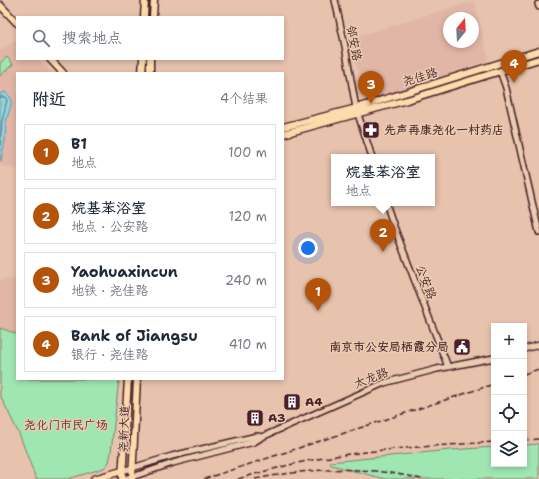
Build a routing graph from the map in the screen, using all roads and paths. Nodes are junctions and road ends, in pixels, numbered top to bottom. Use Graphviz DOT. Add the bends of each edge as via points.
graph roads {
  1 [pos="145,0"];
  2 [pos="154,0"];
  3 [pos="335,0"];
  4 [pos="0,5"];
  5 [pos="144,16"];
  6 [pos="153,16"];
  7 [pos="16,22"];
  8 [pos="539,51"];
  9 [pos="539,59"];
  10 [pos="51,60"];
  11 [pos="143,60"];
  12 [pos="150,60"];
  13 [pos="500,71"];
  14 [pos="62,72"];
  15 [pos="142,72"];
  16 [pos="150,72"];
  17 [pos="357,111"];
  18 [pos="284,127"];
  19 [pos="284,134"];
  20 [pos="371,154"];
  21 [pos="387,206"];
  22 [pos="539,232"];
  23 [pos="539,345"];
  24 [pos="527,348"];
  25 [pos="491,359"];
  26 [pos="448,367"];
  27 [pos="128,380"];
  28 [pos="137,380"];
  29 [pos="262,437"];
  30 [pos="133,468"];
  31 [pos="122,471"];
  32 [pos="132,478"];
  33 [pos="94,479"];
  34 [pos="122,479"];
  1 -- 5 [label="main road"];
  2 -- 6 [label="main road"];
  3 -- 17 [label="street, 邻安路"];
  4 -- 7 [label="main road"];
  8 -- 17 [label="main road, 尧佳路"];
  9 -- 13 [label="main road, 尧佳路"];
  10 -- 14 [label="main road"];
  11 -- 15 [label="main road"];
  12 -- 16 [label="main road"];
  13 -- 17 [label="main road, 尧佳路" via="407,100"];
  13 -- 22 [label="street"];
  17 -- 18 [label="main road, 尧佳路"];
  17 -- 19 [label="main road, 尧佳路"];
  17 -- 20 [label="street"];
  21 -- 26 [label="street, 公安路"];
  23 -- 24 [label="street"];
  25 -- 26 [label="street, 太龙路"];
  26 -- 29 [label="street, 太龙路" via="384,383"];
  27 -- 31 [label="main road, 尧新大道"];
  28 -- 30 [label="main road, 尧新大道"];
  29 -- 30 [label="street, 太龙路" via="257,436 172,456"];
  29 -- 32 [label="street, 太龙路" via="254,442 173,463"];
  30 -- 31 [label="street, 太龙路"];
  30 -- 32 [label="main road, 尧新大道"];
  31 -- 33 [label="main road, 太龙路"];
  31 -- 34 [label="main road, 尧新大道"];
  32 -- 34 [label="street, 太龙路"];
}
